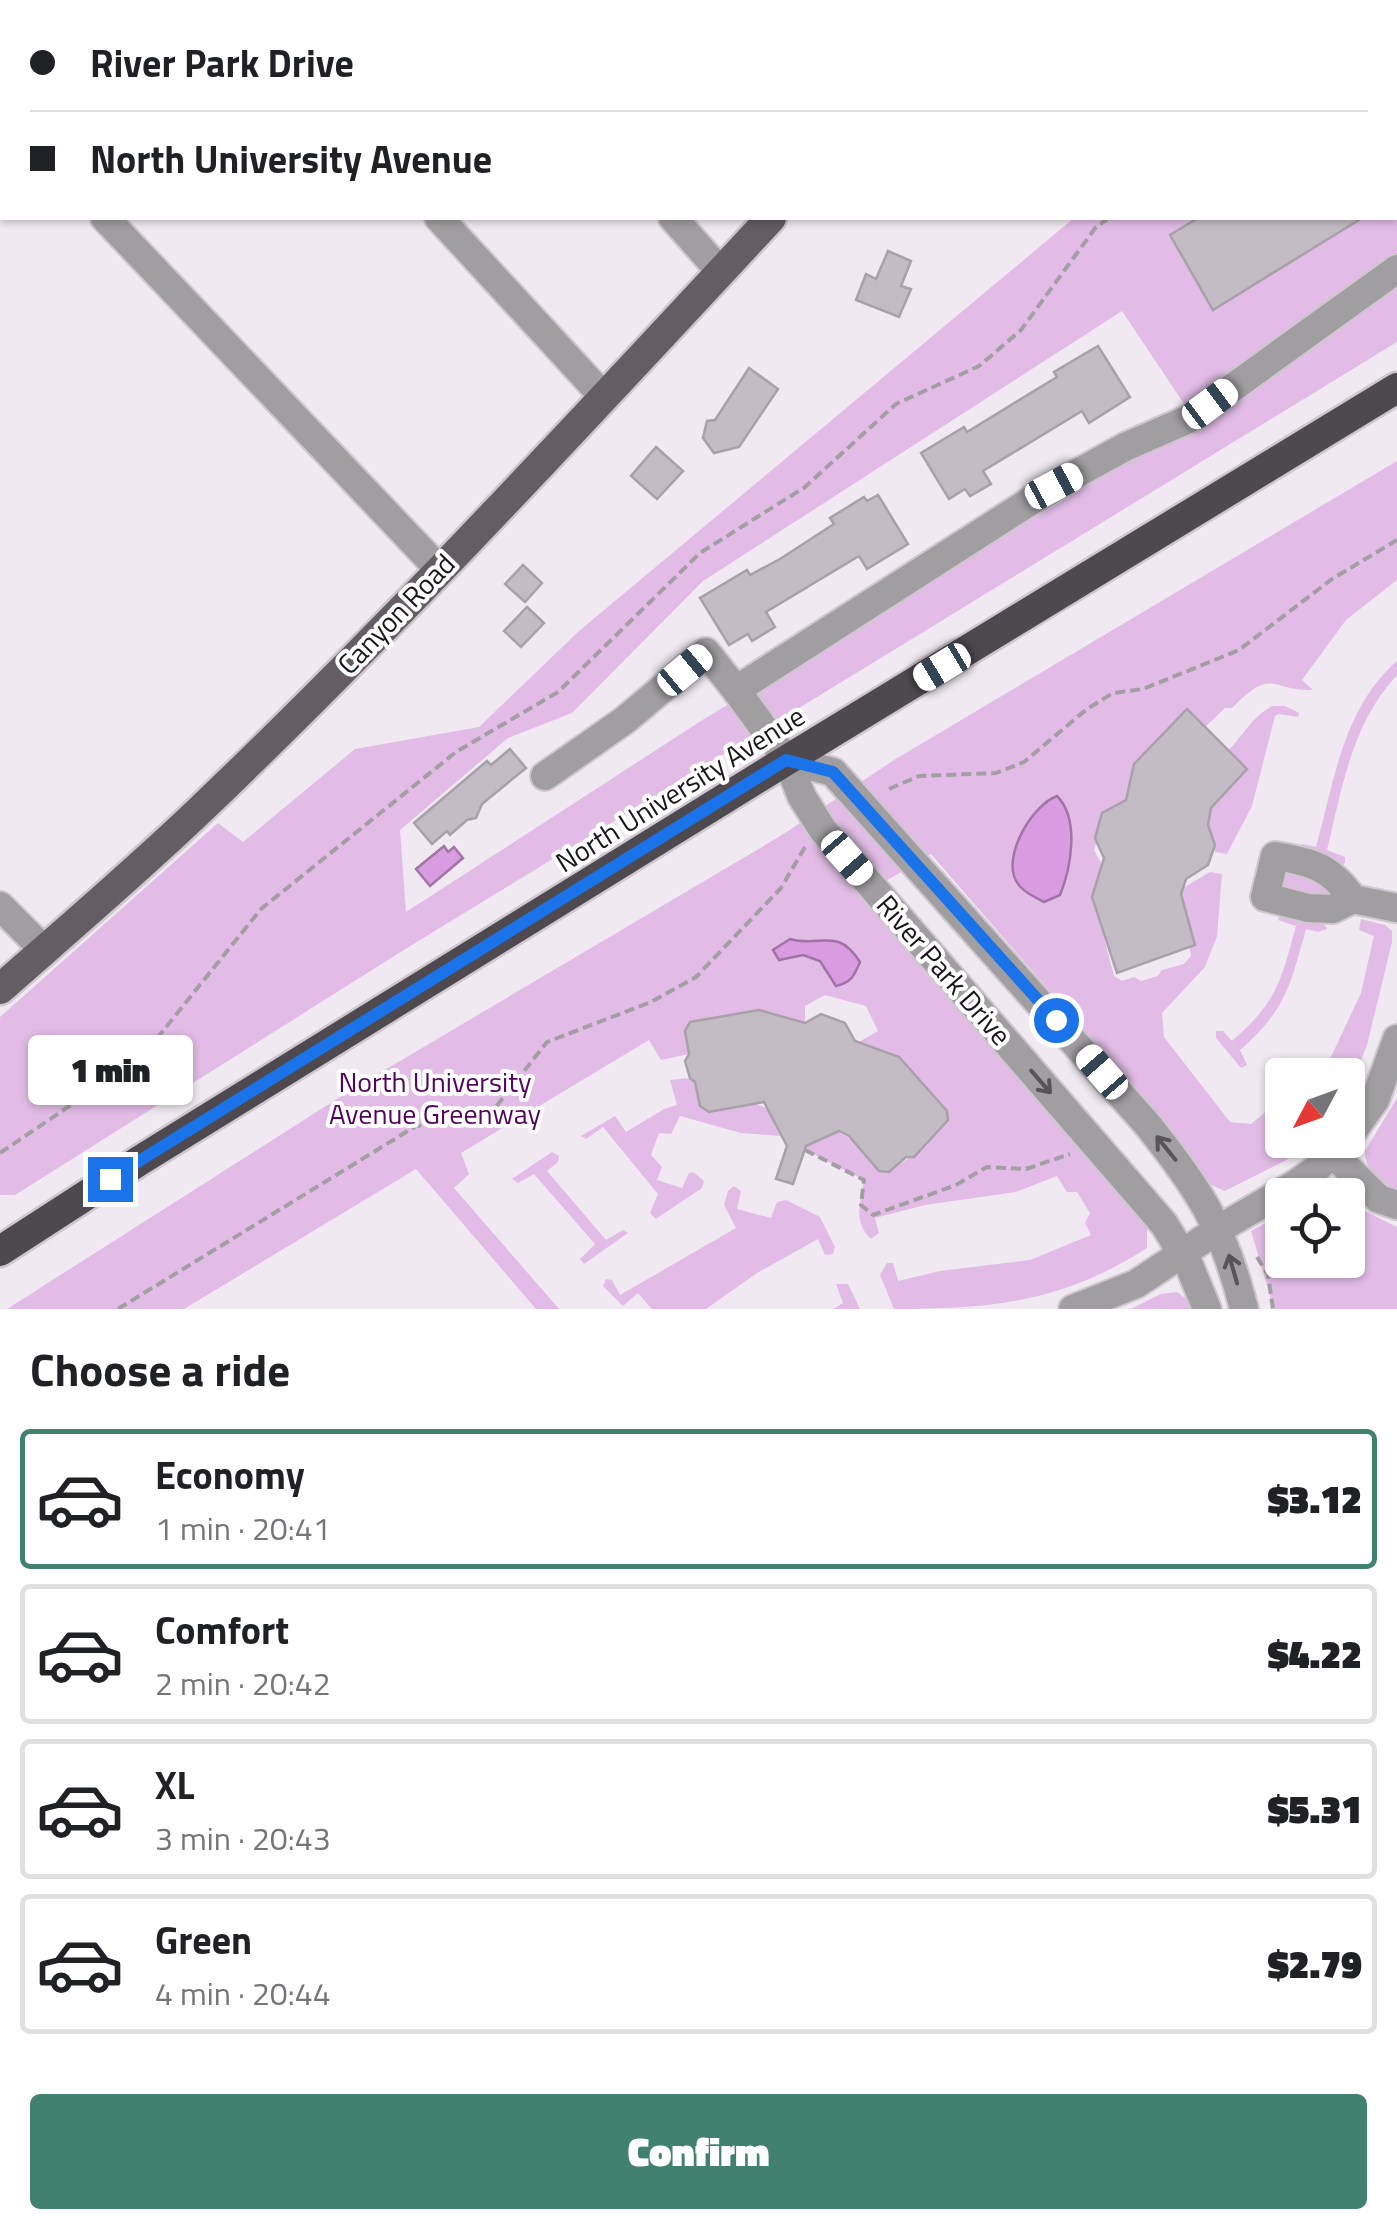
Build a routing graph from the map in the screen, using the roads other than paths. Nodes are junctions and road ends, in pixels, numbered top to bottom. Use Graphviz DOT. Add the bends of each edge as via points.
graph roads {
  1 [pos="107,220"];
  2 [pos="441,220"];
  3 [pos="675,220"];
  4 [pos="770,220"];
  5 [pos="1397,268"];
  6 [pos="721,272"];
  7 [pos="1397,388"];
  8 [pos="603,396"];
  9 [pos="440,570"];
  10 [pos="736,690"];
  11 [pos="786,760"];
  12 [pos="545,776"];
  13 [pos="1353,899"];
  14 [pos="1397,908"];
  15 [pos="5,919"];
  16 [pos="44,950"];
  17 [pos="0,989"];
  18 [pos="1396,1042"];
  19 [pos="1365,1113"];
  20 [pos="1326,1158"];
  21 [pos="1351,1158"];
  22 [pos="1397,1205"];
  23 [pos="1200,1242"];
  24 [pos="0,1251"];
  25 [pos="1074,1309"];
  26 [pos="1207,1309"];
  27 [pos="1244,1309"];
  1 -- 9 [label="street"];
  2 -- 8 [label="street"];
  3 -- 6 [label="street"];
  4 -- 6 [label="main road, Canyon Road"];
  5 -- 10 [label="street" via="1189,418 1054,486"];
  6 -- 8 [label="main road, Canyon Road"];
  7 -- 11 [label="highway, North University Avenue"];
  8 -- 9 [label="main road, Canyon Road"];
  9 -- 16 [label="main road, Canyon Road" via="207,803"];
  10 -- 11 [label="street"];
  10 -- 12 [label="street" via="706,652 626,720"];
  11 -- 23 [label="street, River Park Drive, one-way" via="823,830 1164,1224"];
  23 -- 11 [label="street, River Park Drive, one-way" via="1192,1180 1147,1124 833,772"];
  11 -- 24 [label="highway, North University Avenue"];
  13 -- 14 [label="street"];
  15 -- 16 [label="street"];
  16 -- 17 [label="main road, Canyon Road"];
  18 -- 19 [label="street"];
  20 -- 23 [label="street" via="1294,1186"];
  21 -- 22 [label="street" via="1379,1199"];
  23 -- 25 [label="street" via="1136,1284"];
  23 -- 26 [label="street"];
  27 -- 23 [label="street, one-way"];
}
